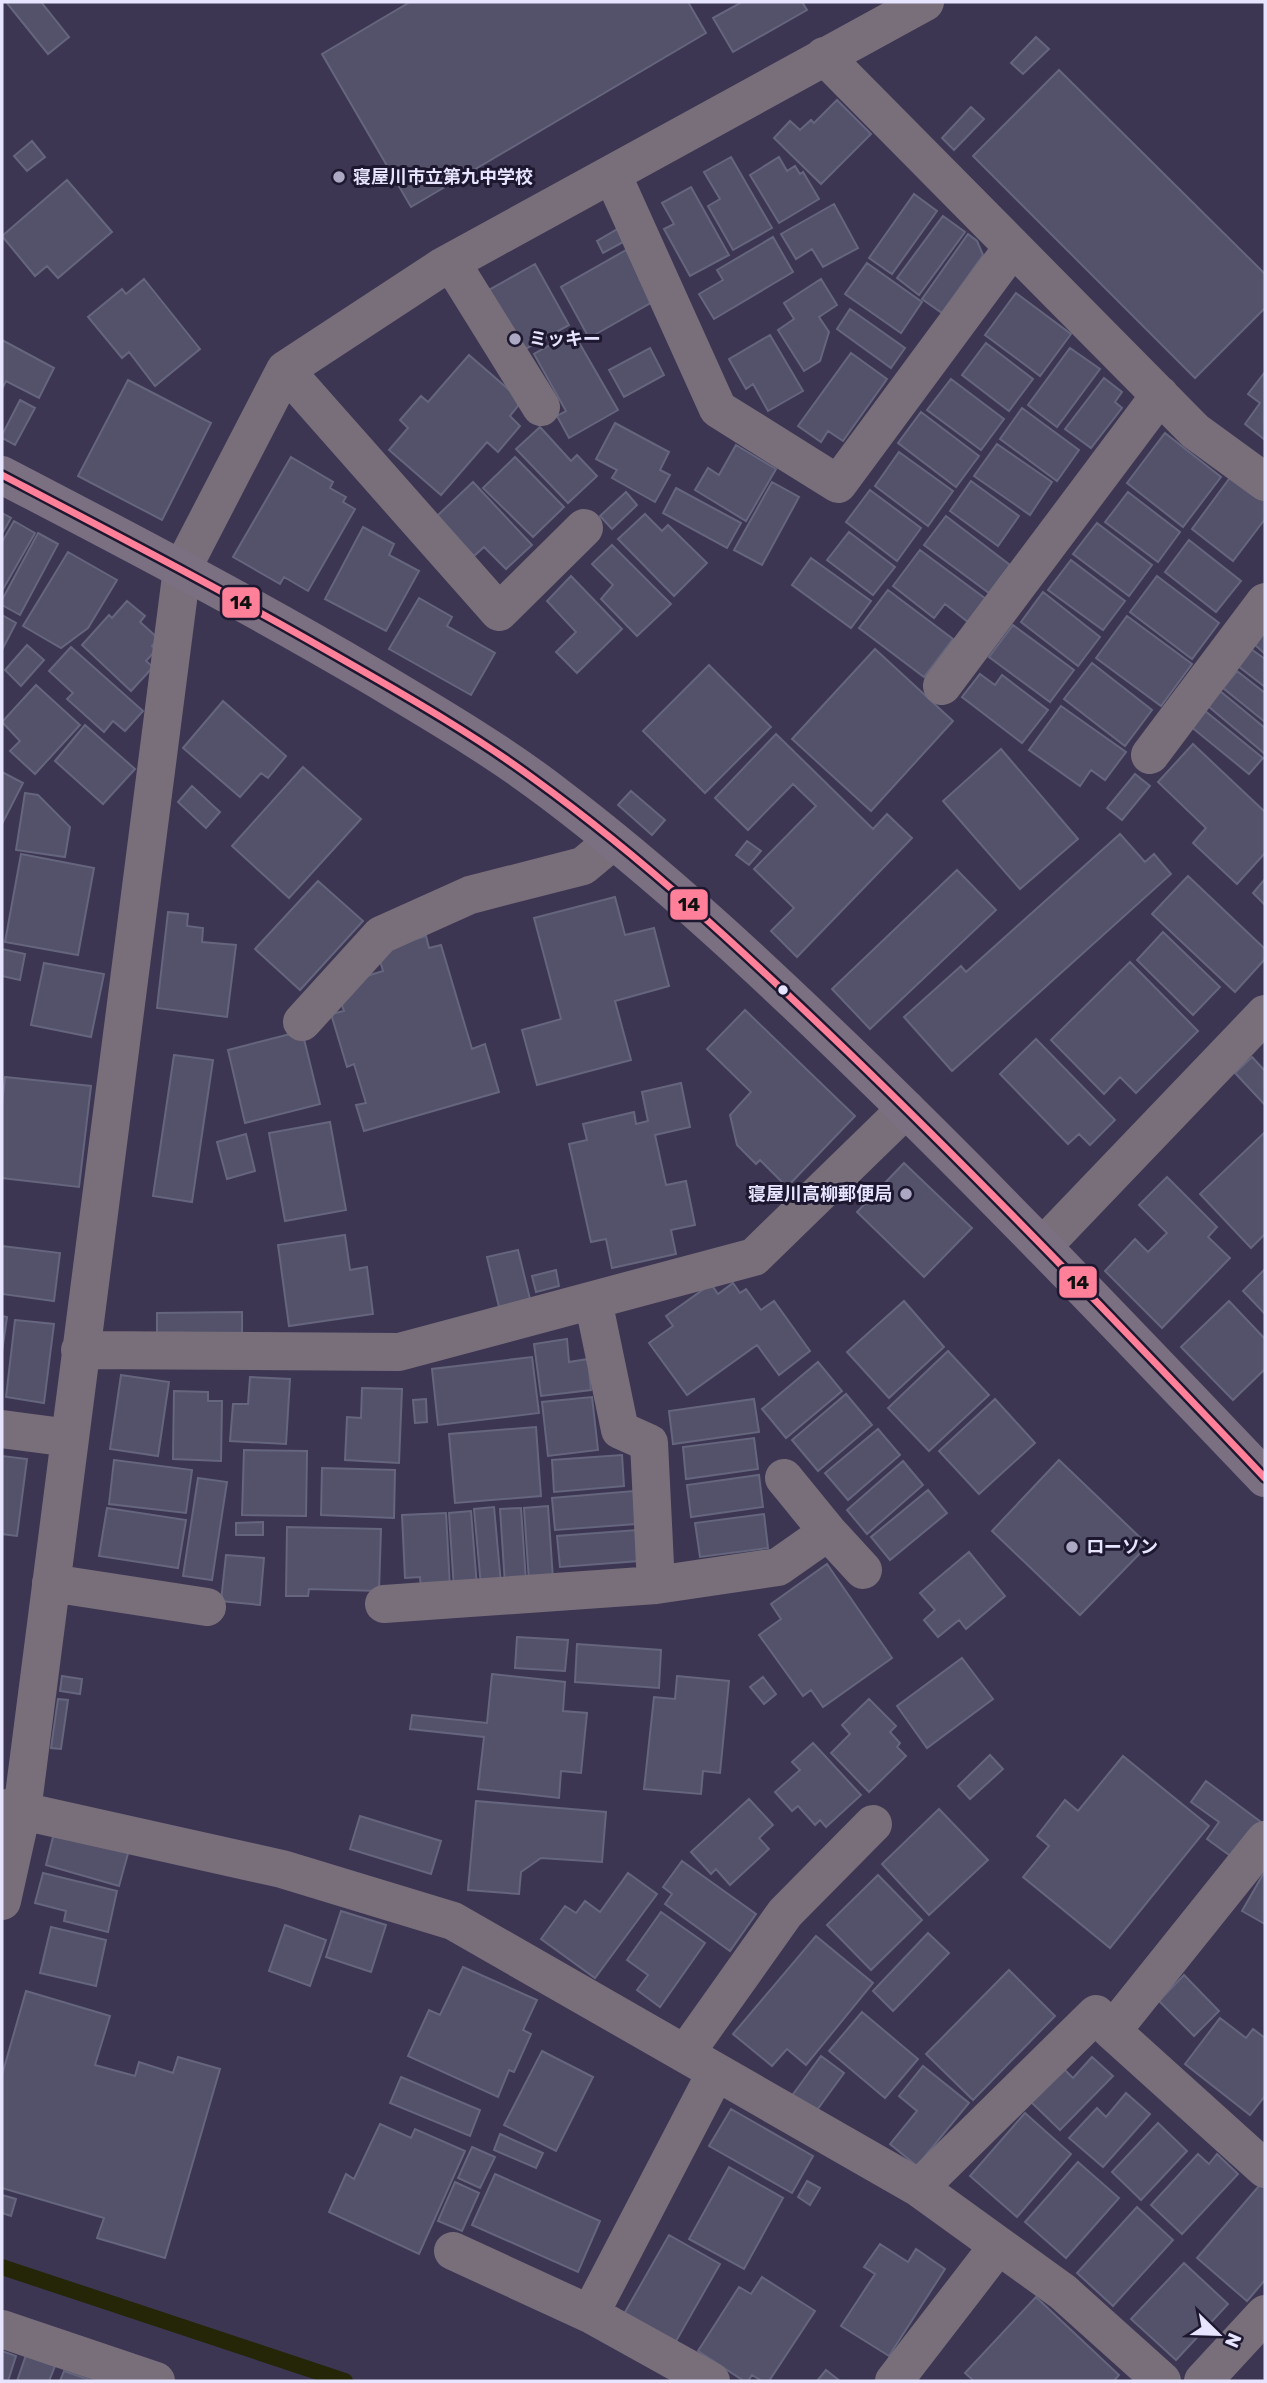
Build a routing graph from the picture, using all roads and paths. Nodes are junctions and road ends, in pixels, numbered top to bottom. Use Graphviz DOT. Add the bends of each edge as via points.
graph roads {
  1 [pos="925,2"];
  2 [pos="824,57"];
  3 [pos="612,174"];
  4 [pos="1013,247"];
  5 [pos="451,262"];
  6 [pos="285,370"];
  7 [pos="1160,395"];
  8 [pos="541,407"];
  9 [pos="2,475"];
  10 [pos="1265,482"];
  11 [pos="584,528"];
  12 [pos="182,569"];
  13 [pos="1265,602"];
  14 [pos="942,686"];
  15 [pos="1150,755"];
  16 [pos="613,841"];
  17 [pos="1265,1014"];
  18 [pos="302,1022"];
  19 [pos="906,1109"];
  20 [pos="1043,1246"];
  21 [pos="593,1300"];
  22 [pos="80,1350"];
  23 [pos="2,1429"];
  24 [pos="70,1438"];
  25 [pos="784,1478"];
  26 [pos="1265,1478"];
  27 [pos="828,1532"];
  28 [pos="863,1570"];
  29 [pos="51,1583"];
  30 [pos="656,1585"];
  31 [pos="384,1604"];
  32 [pos="207,1607"];
  33 [pos="12,1810"];
  34 [pos="873,1824"];
  35 [pos="1265,1840"];
  36 [pos="2,1901"];
  37 [pos="1112,2031"];
  38 [pos="701,2063"];
  39 [pos="1265,2169"];
  40 [pos="919,2188"];
  41 [pos="998,2246"];
  42 [pos="453,2250"];
  43 [pos="590,2314"];
  44 [pos="1265,2314"];
  45 [pos="2,2329"];
  46 [pos="1156,2379"];
  47 [pos="156,2381"];
  48 [pos="711,2381"];
  49 [pos="894,2381"];
  50 [pos="1203,2381"];
  1 -- 2 [label="street"];
  2 -- 3 [label="street"];
  2 -- 4 [label="street"];
  3 -- 4 [label="street" via="718,409 838,484"];
  3 -- 5 [label="street"];
  4 -- 7 [label="street"];
  5 -- 6 [label="street"];
  5 -- 8 [label="street"];
  6 -- 11 [label="street" via="499,612"];
  6 -- 12 [label="street"];
  7 -- 10 [label="street" via="1195,431"];
  7 -- 14 [label="street"];
  9 -- 12 [label="main road"];
  12 -- 16 [label="main road" via="470,735"];
  12 -- 22 [label="street"];
  13 -- 15 [label="street"];
  16 -- 18 [label="street" via="583,866 470,895 380,935"];
  16 -- 19 [label="main road" via="772,978"];
  17 -- 20 [label="street"];
  19 -- 20 [label="main road"];
  19 -- 21 [label="street" via="754,1257"];
  20 -- 26 [label="main road"];
  21 -- 22 [label="street" via="399,1352"];
  21 -- 30 [label="street" via="620,1430 649,1443"];
  22 -- 24 [label="street"];
  23 -- 24 [label="street"];
  24 -- 29 [label="street"];
  25 -- 27 [label="street"];
  27 -- 28 [label="street"];
  27 -- 30 [label="street" via="778,1567"];
  29 -- 32 [label="street"];
  29 -- 33 [label="street"];
  30 -- 31 [label="street"];
  33 -- 36 [label="street"];
  33 -- 38 [label="street" via="282,1870 453,1921"];
  34 -- 38 [label="street" via="785,1913"];
  35 -- 37 [label="street"];
  37 -- 39 [label="street"];
  37 -- 40 [label="street" via="1096,2014"];
  38 -- 40 [label="street"];
  38 -- 43 [label="street"];
  40 -- 41 [label="street"];
  41 -- 46 [label="street" via="1063,2292"];
  41 -- 49 [label="street"];
  42 -- 43 [label="street"];
  43 -- 48 [label="street"];
  44 -- 50 [label="street"];
  45 -- 47 [label="street"];
}
